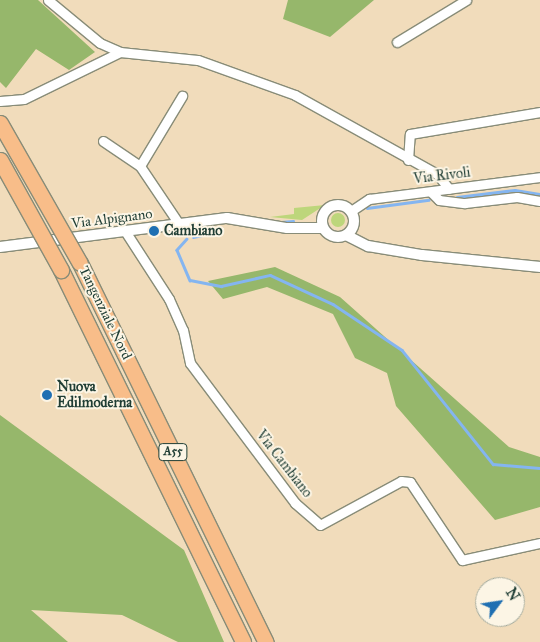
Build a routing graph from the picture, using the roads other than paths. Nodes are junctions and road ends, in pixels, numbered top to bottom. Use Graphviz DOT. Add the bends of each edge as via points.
graph roads {
  1 [pos="48,0"];
  2 [pos="466,0"];
  3 [pos="396,42"];
  4 [pos="120,52"];
  5 [pos="182,96"];
  6 [pos="0,101"];
  7 [pos="540,112"];
  8 [pos="0,124"];
  9 [pos="103,141"];
  10 [pos="0,160"];
  11 [pos="408,160"];
  12 [pos="140,166"];
  13 [pos="540,177"];
  14 [pos="449,189"];
  15 [pos="431,192"];
  16 [pos="540,200"];
  17 [pos="352,216"];
  18 [pos="323,223"];
  19 [pos="179,224"];
  20 [pos="125,231"];
  21 [pos="346,235"];
  22 [pos="375,246"];
  23 [pos="0,247"];
  24 [pos="540,267"];
  25 [pos="540,543"];
  26 [pos="243,642"];
  27 [pos="266,642"];
  1 -- 4 [label="street" via="100,43"];
  2 -- 3 [label="street"];
  4 -- 6 [label="street" via="40,93"];
  4 -- 11 [label="street" via="198,60 295,96"];
  5 -- 12 [label="street"];
  7 -- 11 [label="street" via="410,134"];
  8 -- 27 [label="highway, Tangenziale Nord / A55, bridge" via="80,263"];
  9 -- 12 [label="street"];
  10 -- 26 [label="highway, Tangenziale Nord / A55, bridge" via="62,270"];
  11 -- 14 [label="street" via="437,174"];
  12 -- 19 [label="street"];
  13 -- 14 [label="street, Via Rivoli"];
  14 -- 15 [label="street, Via Rivoli"];
  15 -- 16 [label="street" via="439,200 465,203 517,197"];
  15 -- 17 [label="street, Via Rivoli" via="369,199"];
  17 -- 18 [label="street" via="337,205"];
  17 -- 21 [label="street, Via Rivoli"];
  17 -- 22 [label="street" via="361,235"];
  18 -- 19 [label="street, Via Alpignano" via="298,227 227,218"];
  18 -- 21 [label="street" via="336,237"];
  19 -- 20 [label="street, Via Alpignano"];
  20 -- 23 [label="street, Via Alpignano"];
  20 -- 25 [label="street, Via Cambiano" via="169,299 183,330 190,363 295,503 320,525 401,481 410,482 462,560"];
  21 -- 22 [label="street"];
  22 -- 24 [label="street"];
}
